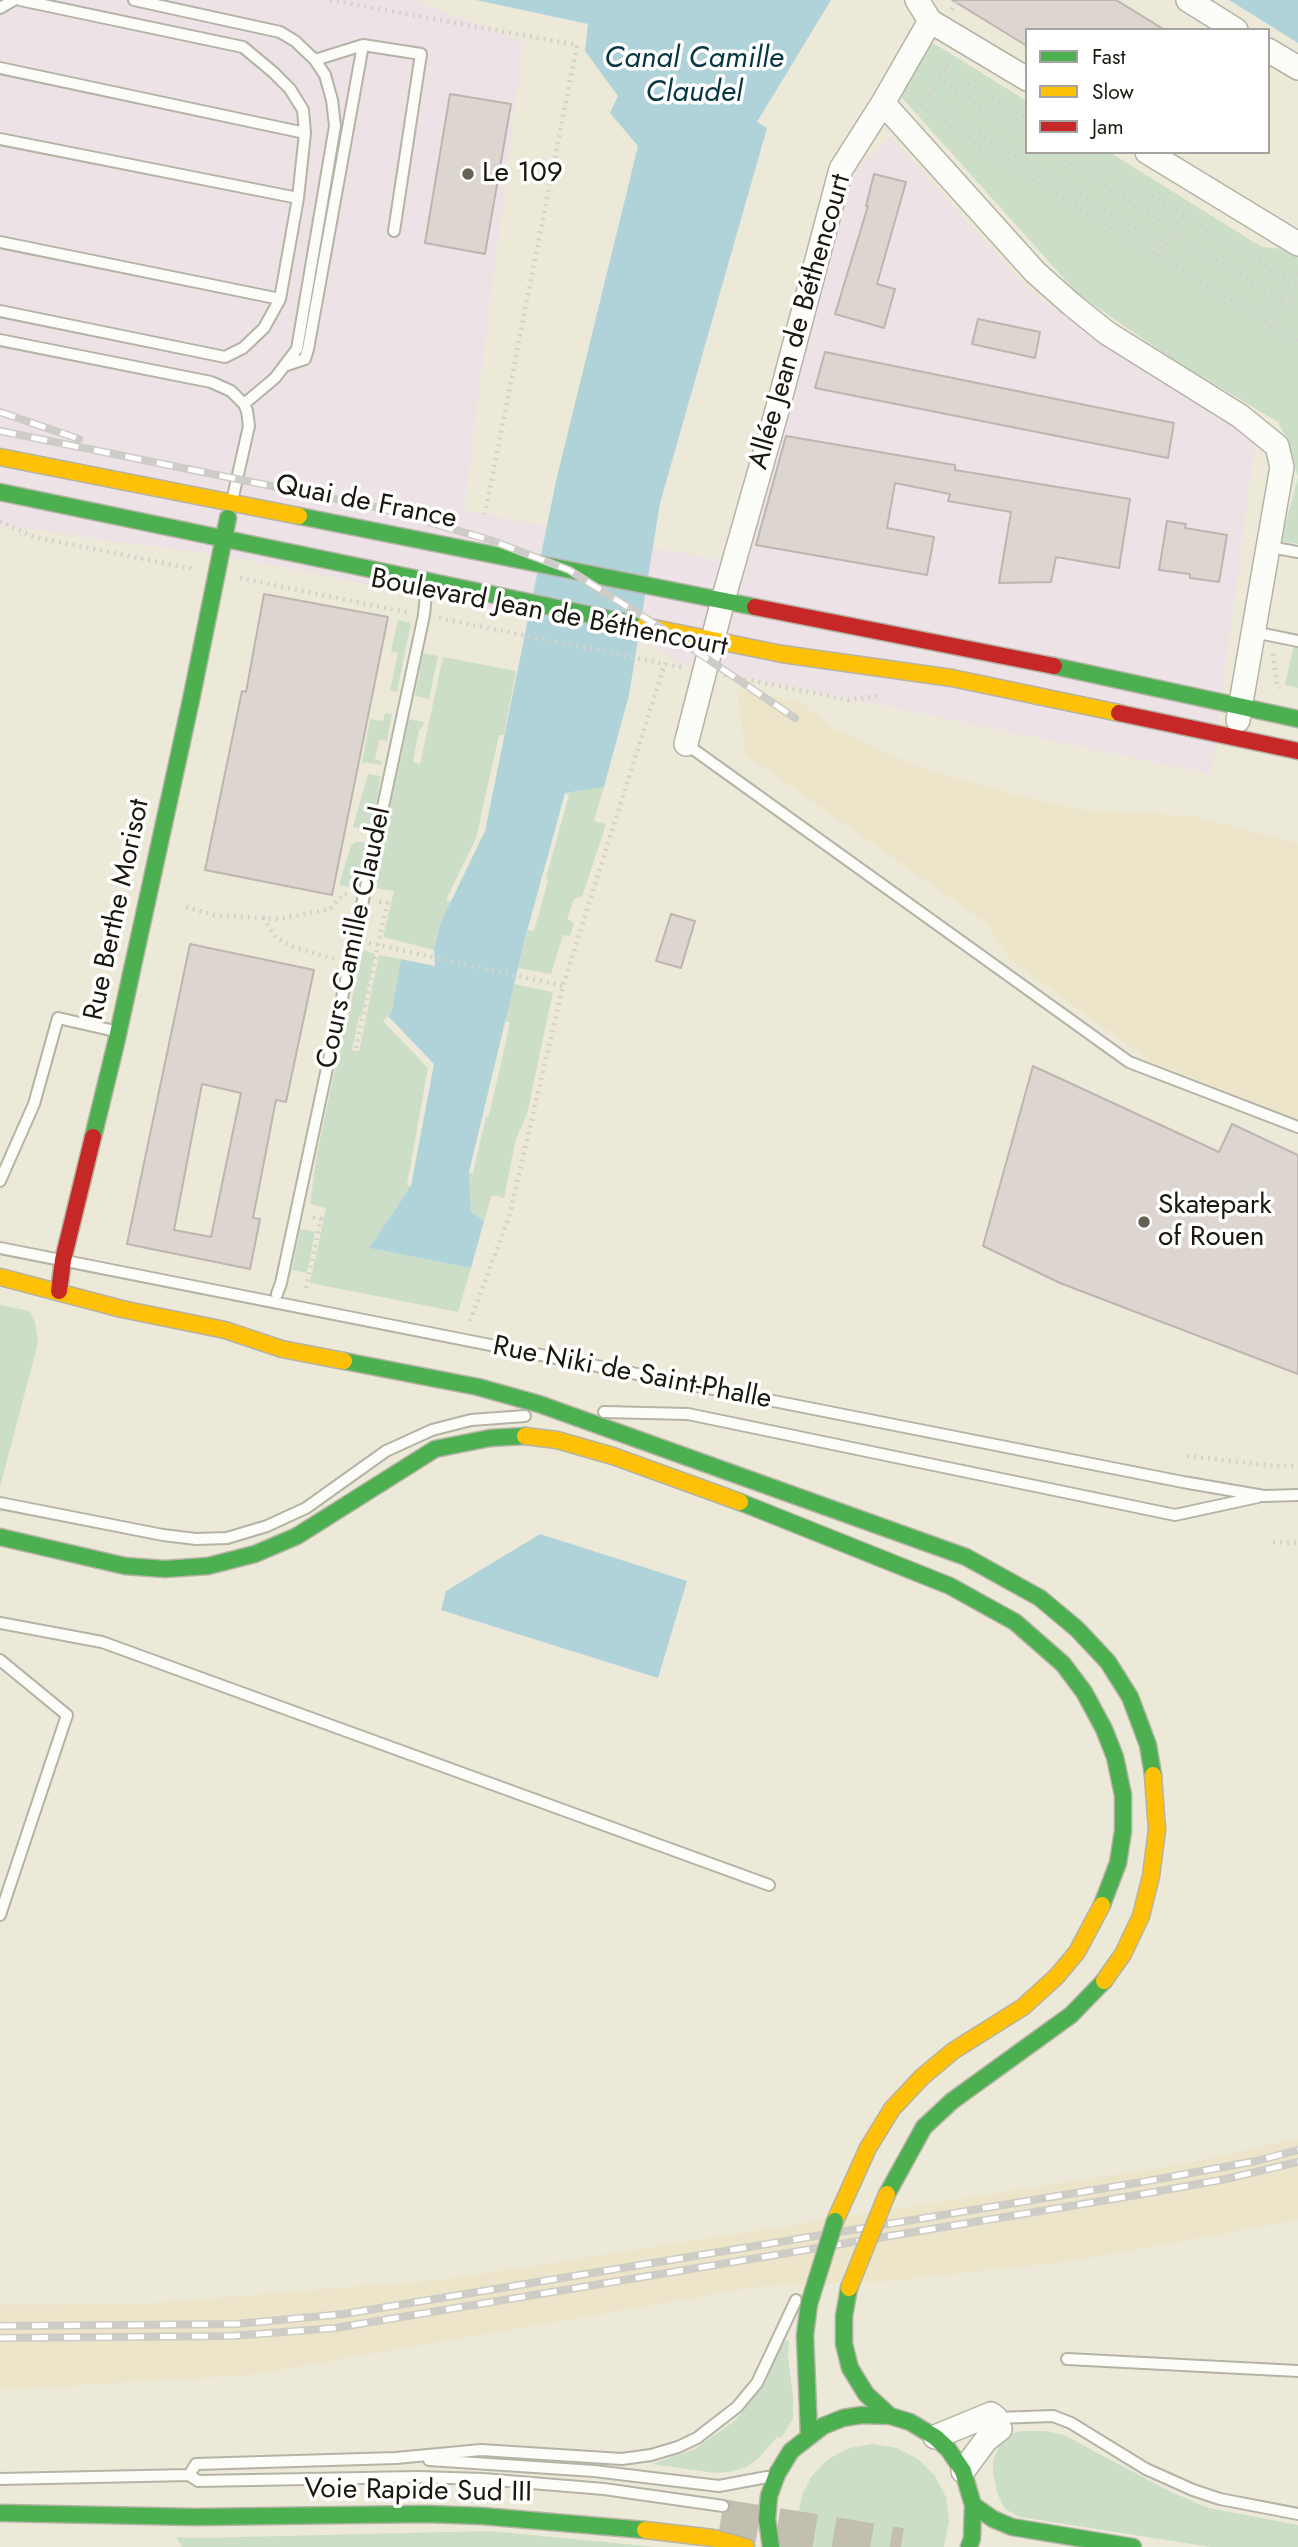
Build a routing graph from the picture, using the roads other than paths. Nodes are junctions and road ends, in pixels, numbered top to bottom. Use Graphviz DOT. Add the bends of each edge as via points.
graph roads {
  1 [pos="14,0"];
  2 [pos="20,0"];
  3 [pos="134,0"];
  4 [pos="917,0"];
  5 [pos="1188,0"];
  6 [pos="0,8"];
  7 [pos="930,21"];
  8 [pos="1233,28"];
  9 [pos="363,45"];
  10 [pos="1270,51"];
  11 [pos="315,60"];
  12 [pos="0,68"];
  13 [pos="1298,68"];
  14 [pos="1025,78"];
  15 [pos="883,103"];
  16 [pos="305,133"];
  17 [pos="0,139"];
  18 [pos="1150,154"];
  19 [pos="298,198"];
  20 [pos="394,231"];
  21 [pos="0,242"];
  22 [pos="1298,244"];
  23 [pos="279,299"];
  24 [pos="0,311"];
  25 [pos="0,340"];
  26 [pos="287,365"];
  27 [pos="244,404"];
  28 [pos="0,457"];
  29 [pos="0,492"];
  30 [pos="231,503"];
  31 [pos="223,539"];
  32 [pos="1270,547"];
  33 [pos="1298,552"];
  34 [pos="427,581"];
  35 [pos="723,600"];
  36 [pos="1254,632"];
  37 [pos="712,640"];
  38 [pos="1298,641"];
  39 [pos="1240,706"];
  40 [pos="1298,719"];
  41 [pos="1234,737"];
  42 [pos="687,744"];
  43 [pos="1298,751"];
  44 [pos="119,1031"];
  45 [pos="1298,1128"];
  46 [pos="0,1181"];
  47 [pos="0,1248"];
  48 [pos="64,1260"];
  49 [pos="0,1277"];
  50 [pos="59,1290"];
  51 [pos="277,1294"];
  52 [pos="566,1413"];
  53 [pos="1298,1495"];
  54 [pos="1264,1496"];
  55 [pos="0,1503"];
  56 [pos="3,1541"];
  57 [pos="0,1623"];
  58 [pos="0,1660"];
  59 [pos="769,1885"];
  60 [pos="0,1915"];
  61 [pos="803,2302"];
  62 [pos="1067,2359"];
  63 [pos="1298,2371"];
  64 [pos="890,2416"];
  65 [pos="996,2418"];
  66 [pos="809,2435"];
  67 [pos="935,2437"];
  68 [pos="396,2458"];
  69 [pos="963,2470"];
  70 [pos="777,2474"];
  71 [pos="189,2475"];
  72 [pos="0,2479"];
  73 [pos="196,2496"];
  74 [pos="104,2499"];
  75 [pos="973,2505"];
  76 [pos="722,2512"];
  77 [pos="0,2514"];
  78 [pos="87,2514"];
  79 [pos="1298,2514"];
  80 [pos="746,2547"];
  81 [pos="771,2547"];
  82 [pos="969,2547"];
  83 [pos="1133,2547"];
  1 -- 6 [label="lane"];
  2 -- 16 [label="lane" via="243,47 290,89 303,110"];
  3 -- 11 [label="lane" via="280,32"];
  4 -- 7 [label="street"];
  5 -- 8 [label="street"];
  7 -- 14 [label="street"];
  7 -- 15 [label="street, Allée Jean de Béthencourt"];
  9 -- 11 [label="lane"];
  9 -- 20 [label="lane" via="421,54"];
  9 -- 26 [label="lane" via="308,349 305,359"];
  10 -- 13 [label="street"];
  11 -- 26 [label="lane" via="329,85 335,126 297,349"];
  12 -- 16 [label="lane"];
  15 -- 32 [label="street" via="1035,272 1107,333 1240,416 1277,446 1282,467"];
  15 -- 35 [label="street, Allée Jean de Béthencourt" via="841,169"];
  16 -- 19 [label="lane"];
  17 -- 19 [label="lane"];
  18 -- 22 [label="street"];
  19 -- 23 [label="lane"];
  21 -- 23 [label="lane"];
  23 -- 24 [label="lane" via="256,338 225,357"];
  25 -- 27 [label="lane" via="211,382 231,391"];
  26 -- 27 [label="lane"];
  27 -- 30 [label="lane" via="248,426"];
  28 -- 30 [label="main road, Quai de France"];
  29 -- 31 [label="main road"];
  30 -- 31 [label="main road, Rue Berthe Morisot"];
  30 -- 35 [label="main road, Quai de France"];
  31 -- 34 [label="main road"];
  31 -- 44 [label="main road, Rue Berthe Morisot"];
  32 -- 33 [label="lane"];
  32 -- 36 [label="street"];
  34 -- 37 [label="main road"];
  34 -- 51 [label="lane, Cours Camille Claudel" via="425,615"];
  35 -- 37 [label="street, Allée Jean de Béthencourt"];
  35 -- 39 [label="main road, Boulevard Jean de Béthencourt"];
  36 -- 38 [label="lane"];
  36 -- 39 [label="street"];
  37 -- 41 [label="main road, Boulevard Jean de Béthencourt" via="953,678"];
  37 -- 42 [label="street, Allée Jean de Béthencourt"];
  39 -- 40 [label="main road, Boulevard Jean de Béthencourt"];
  39 -- 41 [label="street"];
  41 -- 43 [label="main road, Boulevard Jean de Béthencourt"];
  42 -- 45 [label="lane" via="1129,1062"];
  44 -- 46 [label="lane" via="58,1018 34,1104"];
  44 -- 48 [label="main road, Rue Berthe Morisot"];
  47 -- 48 [label="lane, Rue Niki de Saint-Phalle"];
  48 -- 50 [label="main road, Rue Berthe Morisot"];
  48 -- 54 [label="lane, Rue Niki de Saint-Phalle"];
  49 -- 50 [label="main road"];
  50 -- 52 [label="main road" via="122,1309 225,1330 282,1349 478,1387"];
  52 -- 54 [label="lane, Rue Niki de Saint-Phalle" via="688,1414 1175,1515"];
  52 -- 55 [label="lane, Rue Niki de Saint-Phalle" via="471,1420 432,1430 386,1451 306,1508 227,1538 163,1535"];
  52 -- 64 [label="main road, bridge" via="966,1557 1040,1598 1108,1662 1130,1697 1148,1745 1157,1819 1151,1876 1141,1916 1123,1954 1100,1987 1061,2022 952,2101 924,2127 887,2194 849,2288 844,2344 850,2368 866,2394"];
  53 -- 54 [label="lane, Rue Niki de Saint-Phalle"];
  56 -- 61 [label="main road, bridge" via="125,1566 208,1566 255,1554 297,1536 435,1449 519,1435 613,1456 747,1504 950,1586 1037,1639 1084,1692 1115,1757 1123,1794 1123,1831 1110,1888 1077,1952 1048,1983 1023,2007 953,2051 892,2109 843,2200"];
  57 -- 59 [label="lane" via="102,1642"];
  58 -- 60 [label="lane" via="67,1715"];
  61 -- 66 [label="main road"];
  61 -- 68 [label="lane" via="757,2383 737,2407 678,2447 622,2459 481,2450"];
  62 -- 63 [label="lane"];
  64 -- 66 [label="main road" via="843,2418"];
  64 -- 67 [label="main road"];
  65 -- 67 [label="street" via="991,2414"];
  65 -- 69 [label="street" via="1000,2429"];
  65 -- 79 [label="lane" via="1053,2416 1193,2490"];
  66 -- 70 [label="main road" via="791,2451"];
  67 -- 69 [label="main road"];
  68 -- 70 [label="lane" via="594,2471 719,2486"];
  68 -- 71 [label="lane" via="195,2464"];
  69 -- 75 [label="main road"];
  70 -- 81 [label="main road" via="767,2519"];
  71 -- 72 [label="lane"];
  71 -- 76 [label="lane" via="198,2481 483,2479 604,2489"];
  73 -- 76 [label="main road" via="508,2493"];
  74 -- 78 [label="main road"];
  75 -- 82 [label="main road"];
  75 -- 83 [label="main road" via="1013,2527"];
  77 -- 78 [label="main road, Voie Rapide Sud III"];
  78 -- 80 [label="main road, Voie Rapide Sud III" via="482,2516 713,2538"];
}
